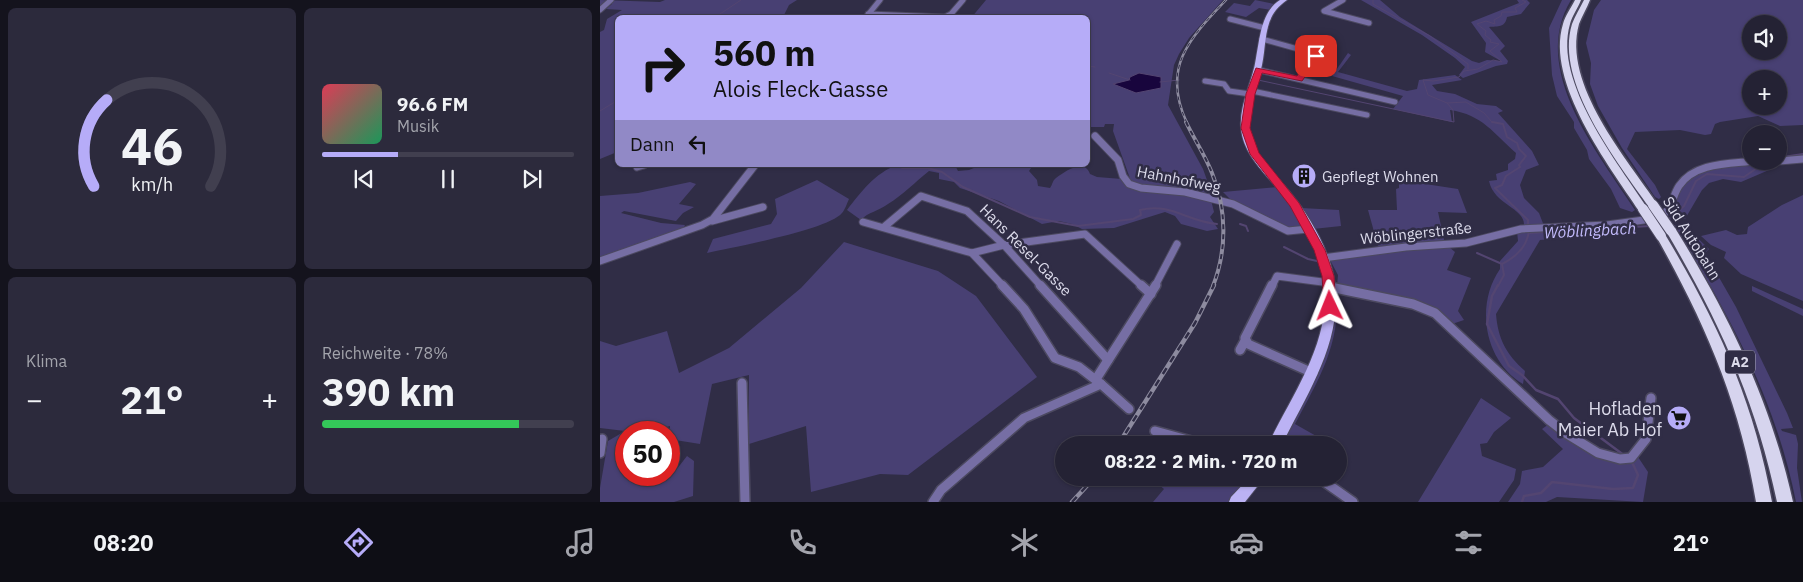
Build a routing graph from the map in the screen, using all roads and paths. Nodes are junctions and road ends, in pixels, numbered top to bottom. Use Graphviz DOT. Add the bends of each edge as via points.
graph roads {
  1 [pos="611,0"];
  2 [pos="880,0"];
  3 [pos="963,0"];
  4 [pos="1284,0"];
  5 [pos="1342,0"];
  6 [pos="1578,0"];
  7 [pos="1587,0"];
  8 [pos="600,10"];
  9 [pos="868,15"];
  10 [pos="950,15"];
  11 [pos="1230,19"];
  12 [pos="1369,23"];
  13 [pos="1265,28"];
  14 [pos="1262,39"];
  15 [pos="1259,70"];
  16 [pos="1299,79"];
  17 [pos="1205,81"];
  18 [pos="1251,92"];
  19 [pos="1396,102"];
  20 [pos="1367,115"];
  21 [pos="1095,136"];
  22 [pos="1803,159"];
  23 [pos="1787,160"];
  24 [pos="1742,163"];
  25 [pos="753,167"];
  26 [pos="763,207"];
  27 [pos="1647,212"];
  28 [pos="1665,213"];
  29 [pos="710,221"];
  30 [pos="863,222"];
  31 [pos="884,227"];
  32 [pos="1308,229"];
  33 [pos="1666,234"];
  34 [pos="1004,244"];
  35 [pos="1177,244"];
  36 [pos="972,253"];
  37 [pos="1323,258"];
  38 [pos="600,261"];
  39 [pos="1330,285"];
  40 [pos="1150,294"];
  41 [pos="1245,341"];
  42 [pos="1240,350"];
  43 [pos="1108,360"];
  44 [pos="1313,373"];
  45 [pos="1099,382"];
  46 [pos="742,383"];
  47 [pos="1651,398"];
  48 [pos="1129,409"];
  49 [pos="1155,430"];
  50 [pos="1169,436"];
  51 [pos="1280,436"];
  52 [pos="602,438"];
  53 [pos="600,453"];
  54 [pos="1250,486"];
  55 [pos="1331,486"];
  56 [pos="745,502"];
  57 [pos="932,502"];
  58 [pos="1236,502"];
  59 [pos="1354,502"];
  60 [pos="1764,502"];
  61 [pos="1784,502"];
  1 -- 8 [label="street"];
  2 -- 9 [label="street"];
  3 -- 10 [label="street"];
  4 -- 13 [label="main road" via="1274,7"];
  5 -- 12 [label="street" via="1324,11"];
  6 -- 27 [label="highway, Süd Autobahn / A2" via="1564,39 1566,70 1586,120"];
  7 -- 27 [label="highway, Süd Autobahn / A2" via="1574,32 1576,71 1597,121"];
  11 -- 13 [label="street"];
  13 -- 14 [label="main road"];
  14 -- 15 [label="main road"];
  14 -- 16 [label="street" via="1316,54"];
  15 -- 16 [label="street"];
  15 -- 18 [label="main road"];
  16 -- 19 [label="street"];
  17 -- 18 [label="street" via="1224,84 1229,91"];
  18 -- 20 [label="street"];
  18 -- 32 [label="main road" via="1245,128 1248,147 1295,205"];
  21 -- 32 [label="street, Hahnhofweg" via="1118,160 1129,184 1185,192 1233,204 1288,231"];
  22 -- 23 [label="street"];
  24 -- 28 [label="street" via="1691,173 1679,186 1673,204"];
  25 -- 29 [label="street"];
  26 -- 29 [label="street"];
  27 -- 33 [label="highway, Süd Autobahn / A2, bridge"];
  27 -- 37 [label="street, Wöblingerstraße" via="1630,223 1525,228 1466,243"];
  29 -- 38 [label="street"];
  30 -- 31 [label="street"];
  31 -- 34 [label="street, Hans Resel-Gasse" via="921,196 966,211"];
  31 -- 36 [label="street"];
  32 -- 37 [label="main road"];
  33 -- 60 [label="highway, Süd Autobahn / A2" via="1707,318 1740,400"];
  33 -- 61 [label="highway, Süd Autobahn / A2" via="1693,267 1727,331 1758,406"];
  34 -- 36 [label="street"];
  34 -- 40 [label="street" via="1085,234"];
  34 -- 43 [label="street, Hans Resel-Gasse"];
  35 -- 40 [label="street"];
  36 -- 45 [label="street" via="1024,308 1055,358 1079,367"];
  37 -- 39 [label="main road"];
  39 -- 41 [label="street" via="1277,276"];
  39 -- 44 [label="main road" via="1328,328"];
  39 -- 47 [label="street" via="1408,302 1435,314 1567,434 1606,457 1628,458 1646,439"];
  40 -- 43 [label="street"];
  41 -- 42 [label="street"];
  41 -- 44 [label="street"];
  43 -- 45 [label="street"];
  44 -- 51 [label="main road"];
  45 -- 48 [label="street"];
  45 -- 57 [label="street" via="1024,418 941,490"];
  46 -- 56 [label="street"];
  49 -- 50 [label="street"];
  52 -- 53 [label="street"];
  54 -- 58 [label="main road"];
  55 -- 59 [label="street"];
}
